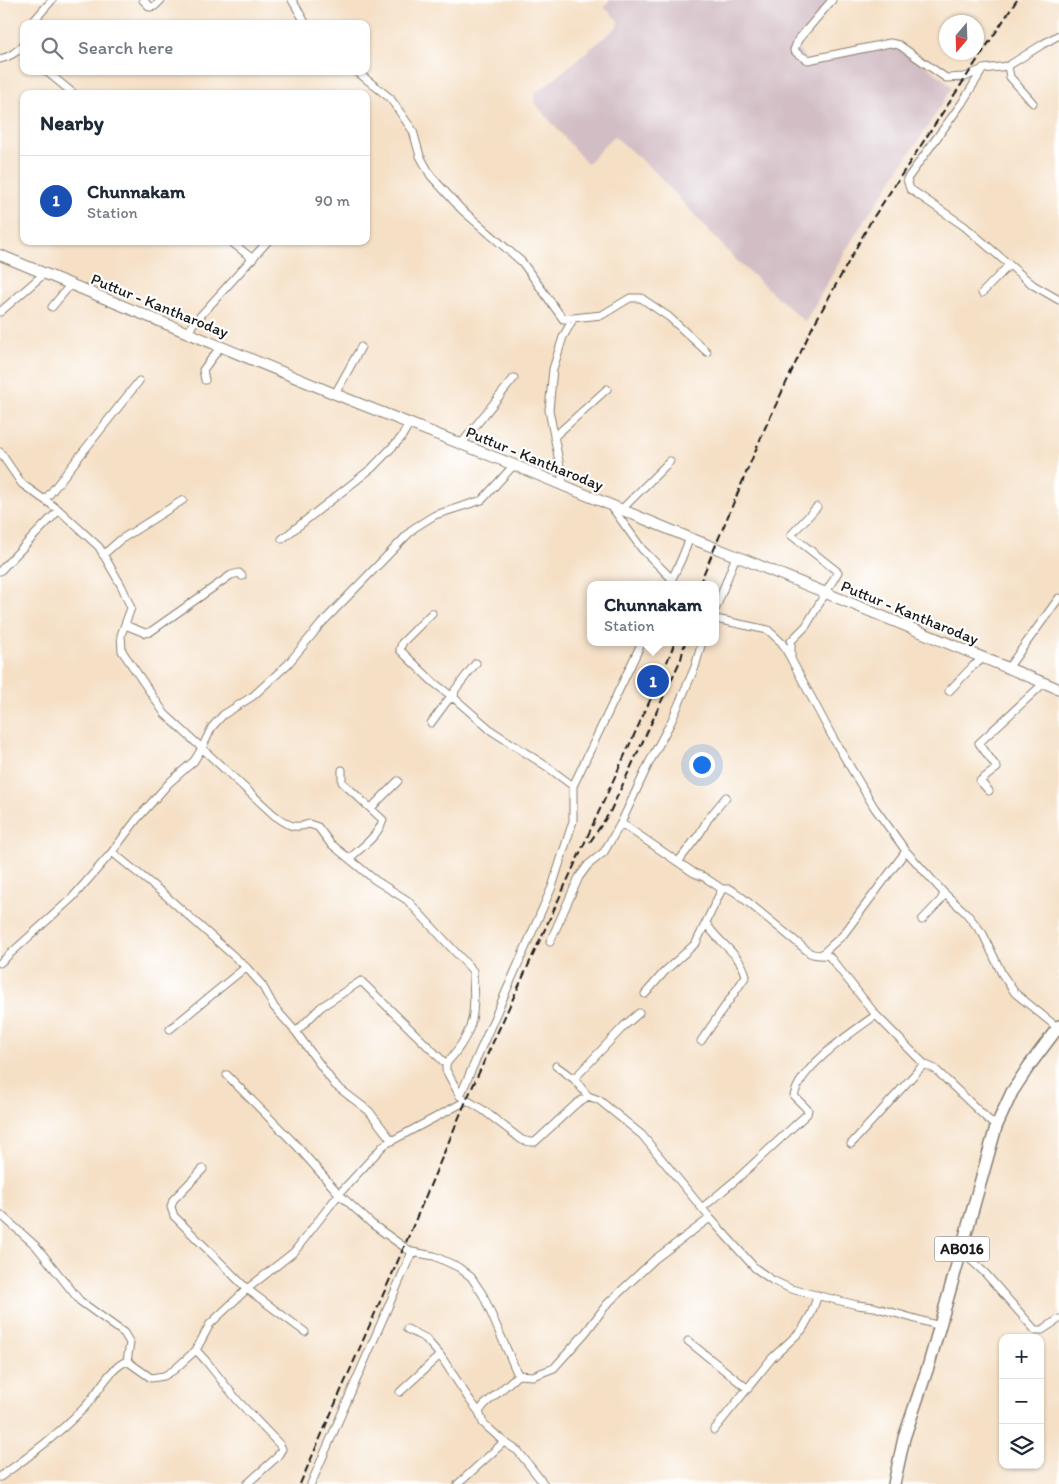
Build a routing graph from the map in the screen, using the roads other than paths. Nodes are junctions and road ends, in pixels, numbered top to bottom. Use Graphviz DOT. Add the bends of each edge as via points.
graph roads {
  1 [pos="52,0"];
  2 [pos="143,0"];
  3 [pos="161,0"];
  4 [pos="292,0"];
  5 [pos="832,0"];
  6 [pos="34,20"];
  7 [pos="304,20"];
  8 [pos="1059,35"];
  9 [pos="20,48"];
  10 [pos="0,59"];
  11 [pos="1008,66"];
  12 [pos="983,69"];
  13 [pos="51,75"];
  14 [pos="361,75"];
  15 [pos="69,90"];
  16 [pos="1032,102"];
  17 [pos="235,245"];
  18 [pos="264,245"];
  19 [pos="0,255"];
  20 [pos="252,259"];
  21 [pos="1009,265"];
  22 [pos="44,273"];
  23 [pos="71,284"];
  24 [pos="982,292"];
  25 [pos="1059,300"];
  26 [pos="52,307"];
  27 [pos="0,312"];
  28 [pos="573,319"];
  29 [pos="188,333"];
  30 [pos="221,346"];
  31 [pos="362,347"];
  32 [pos="707,352"];
  33 [pos="514,378"];
  34 [pos="205,380"];
  35 [pos="139,381"];
  36 [pos="607,389"];
  37 [pos="335,394"];
  38 [pos="409,424"];
  39 [pos="554,436"];
  40 [pos="461,444"];
  41 [pos="0,452"];
  42 [pos="670,461"];
  43 [pos="514,465"];
  44 [pos="564,486"];
  45 [pos="45,500"];
  46 [pos="183,500"];
  47 [pos="611,505"];
  48 [pos="816,507"];
  49 [pos="59,510"];
  50 [pos="621,510"];
  51 [pos="690,538"];
  52 [pos="282,539"];
  53 [pos="103,555"];
  54 [pos="736,556"];
  55 [pos="0,571"];
  56 [pos="242,576"];
  57 [pos="669,581"];
  58 [pos="670,581"];
  59 [pos="825,594"];
  60 [pos="1059,598"];
  61 [pos="719,600"];
  62 [pos="432,612"];
  63 [pos="719,620"];
  64 [pos="125,625"];
  65 [pos="640,646"];
  66 [pos="701,646"];
  67 [pos="984,658"];
  68 [pos="791,659"];
  69 [pos="476,663"];
  70 [pos="1008,668"];
  71 [pos="1044,683"];
  72 [pos="1059,689"];
  73 [pos="949,691"];
  74 [pos="454,698"];
  75 [pos="430,723"];
  76 [pos="202,748"];
  77 [pos="342,770"];
  78 [pos="398,781"];
  79 [pos="573,786"];
  80 [pos="989,791"];
  81 [pos="726,797"];
  82 [pos="371,808"];
  83 [pos="621,823"];
  84 [pos="906,851"];
  85 [pos="112,852"];
  86 [pos="350,858"];
  87 [pos="678,862"];
  88 [pos="722,889"];
  89 [pos="944,893"];
  90 [pos="922,920"];
  91 [pos="706,924"];
  92 [pos="550,942"];
  93 [pos="822,954"];
  94 [pos="0,963"];
  95 [pos="246,967"];
  96 [pos="645,994"];
  97 [pos="639,1013"];
  98 [pos="876,1015"];
  99 [pos="1058,1027"];
  100 [pos="170,1029"];
  101 [pos="296,1032"];
  102 [pos="701,1041"];
  103 [pos="446,1064"];
  104 [pos="924,1064"];
  105 [pos="556,1066"];
  106 [pos="227,1075"];
  107 [pos="574,1079"];
  108 [pos="588,1096"];
  109 [pos="463,1099"];
  110 [pos="996,1127"];
  111 [pos="392,1141"];
  112 [pos="851,1144"];
  113 [pos="204,1169"];
  114 [pos="339,1194"];
  115 [pos="702,1208"];
  116 [pos="0,1214"];
  117 [pos="710,1218"];
  118 [pos="412,1252"];
  119 [pos="962,1252"];
  120 [pos="247,1289"];
  121 [pos="818,1295"];
  122 [pos="1059,1319"];
  123 [pos="940,1326"];
  124 [pos="407,1329"];
  125 [pos="306,1332"];
  126 [pos="688,1341"];
  127 [pos="196,1350"];
  128 [pos="440,1355"];
  129 [pos="127,1361"];
  130 [pos="518,1375"];
  131 [pos="748,1389"];
  132 [pos="400,1392"];
  133 [pos="479,1412"];
  134 [pos="714,1430"];
  135 [pos="504,1442"];
  136 [pos="0,1476"];
  137 [pos="247,1484"];
  138 [pos="311,1484"];
  139 [pos="458,1484"];
  140 [pos="544,1484"];
  141 [pos="894,1484"];
  1 -- 6 [label="street"];
  2 -- 3 [label="street" via="150,6"];
  4 -- 7 [label="street"];
  5 -- 12 [label="street" via="798,40 794,50 808,60 890,43 899,45 946,78 965,77"];
  8 -- 11 [label="street"];
  9 -- 10 [label="street"];
  11 -- 12 [label="street"];
  11 -- 16 [label="street" via="1010,77"];
  12 -- 21 [label="street" via="907,179 910,189 964,226"];
  13 -- 15 [label="street"];
  14 -- 28 [label="street" via="390,98 414,130 420,156 431,176 460,209 522,262 563,319"];
  17 -- 20 [label="street"];
  18 -- 20 [label="street"];
  19 -- 22 [label="main road, Puttur - Kantharoday"];
  20 -- 29 [label="street"];
  21 -- 24 [label="street"];
  21 -- 25 [label="street" via="1033,285"];
  22 -- 23 [label="main road, Puttur - Kantharoday"];
  22 -- 27 [label="street"];
  23 -- 26 [label="street"];
  23 -- 29 [label="main road, Puttur - Kantharoday"];
  28 -- 32 [label="street" via="602,315 630,298 641,298 669,317"];
  28 -- 39 [label="street" via="563,337 553,369 549,410"];
  29 -- 30 [label="main road, Puttur - Kantharoday"];
  30 -- 34 [label="street" via="203,370"];
  30 -- 37 [label="main road, Puttur - Kantharoday"];
  31 -- 37 [label="street"];
  33 -- 40 [label="street"];
  35 -- 45 [label="street"];
  36 -- 39 [label="street"];
  37 -- 38 [label="main road, Puttur - Kantharoday"];
  38 -- 40 [label="main road, Puttur - Kantharoday"];
  38 -- 52 [label="street" via="401,438 372,468"];
  39 -- 44 [label="street"];
  40 -- 43 [label="main road, Puttur - Kantharoday"];
  41 -- 45 [label="street" via="22,484"];
  42 -- 50 [label="street"];
  43 -- 44 [label="main road, Puttur - Kantharoday"];
  43 -- 76 [label="street" via="482,500 435,515 414,528 321,624 288,664 253,696 223,715"];
  44 -- 47 [label="main road, Puttur - Kantharoday"];
  45 -- 49 [label="street"];
  46 -- 53 [label="street" via="120,540"];
  47 -- 50 [label="main road, Puttur - Kantharoday"];
  47 -- 57 [label="street"];
  48 -- 59 [label="street" via="791,535 838,572"];
  49 -- 53 [label="street" via="99,547"];
  49 -- 55 [label="street"];
  50 -- 51 [label="main road, Puttur - Kantharoday"];
  51 -- 54 [label="main road, Puttur - Kantharoday"];
  51 -- 58 [label="street"];
  53 -- 64 [label="street" via="131,608"];
  54 -- 59 [label="main road, Puttur - Kantharoday"];
  54 -- 61 [label="street"];
  56 -- 64 [label="street" via="239,572 230,575 150,632"];
  59 -- 67 [label="main road, Puttur - Kantharoday"];
  59 -- 68 [label="street" via="806,626 791,641"];
  60 -- 70 [label="street"];
  62 -- 74 [label="street" via="402,643 400,650"];
  63 -- 68 [label="street" via="768,630 782,642"];
  64 -- 76 [label="street" via="121,635 122,651 165,714"];
  65 -- 79 [label="street"];
  66 -- 83 [label="street" via="671,722"];
  67 -- 70 [label="main road, Puttur - Kantharoday"];
  67 -- 73 [label="street"];
  68 -- 84 [label="street" via="833,738"];
  69 -- 74 [label="street" via="456,690"];
  70 -- 71 [label="main road, Puttur - Kantharoday"];
  71 -- 72 [label="main road, Puttur - Kantharoday"];
  71 -- 80 [label="street" via="978,743 997,768 980,781"];
  74 -- 75 [label="street" via="448,700"];
  74 -- 79 [label="street" via="492,731"];
  76 -- 85 [label="street" via="194,761 137,819"];
  76 -- 86 [label="street" via="274,815 291,826 309,824 318,827 330,843"];
  77 -- 82 [label="street" via="342,782"];
  78 -- 82 [label="street"];
  79 -- 109 [label="street" via="573,821 552,887"];
  81 -- 87 [label="street"];
  82 -- 86 [label="street" via="383,820 381,826"];
  83 -- 87 [label="street"];
  83 -- 92 [label="street" via="604,852 579,877"];
  84 -- 89 [label="street"];
  84 -- 93 [label="street" via="843,935"];
  85 -- 94 [label="street" via="72,898"];
  85 -- 95 [label="street"];
  86 -- 103 [label="street" via="375,880 407,900 472,971 470,1027"];
  87 -- 88 [label="street"];
  88 -- 91 [label="street"];
  88 -- 93 [label="street" via="738,894 810,954"];
  89 -- 90 [label="street"];
  89 -- 99 [label="street" via="983,934 1015,993"];
  91 -- 96 [label="street" via="696,943"];
  91 -- 102 [label="street" via="744,966 746,976"];
  93 -- 98 [label="street" via="829,956"];
  95 -- 100 [label="street"];
  95 -- 101 [label="street"];
  97 -- 107 [label="street"];
  98 -- 104 [label="street"];
  98 -- 115 [label="street" via="832,1048 795,1089 794,1096 808,1110 807,1114"];
  99 -- 110 [label="main road, AB016" via="1012,1092"];
  101 -- 103 [label="street" via="322,1007 361,981"];
  101 -- 111 [label="street" via="335,1085 369,1111"];
  103 -- 109 [label="street" via="446,1070"];
  104 -- 110 [label="street" via="936,1069"];
  104 -- 112 [label="street"];
  105 -- 107 [label="street"];
  106 -- 114 [label="street"];
  107 -- 108 [label="street"];
  108 -- 109 [label="street" via="535,1142 522,1140"];
  108 -- 115 [label="street" via="599,1100 642,1135"];
  109 -- 111 [label="street"];
  110 -- 119 [label="main road, AB016"];
  111 -- 114 [label="street" via="384,1145"];
  113 -- 120 [label="street" via="173,1200 171,1208 174,1216"];
  114 -- 118 [label="street" via="372,1224"];
  114 -- 120 [label="street" via="294,1252"];
  115 -- 117 [label="street"];
  116 -- 129 [label="street" via="36,1246 80,1301 124,1334 130,1344"];
  117 -- 121 [label="street" via="755,1268 792,1289"];
  117 -- 130 [label="street" via="655,1259 606,1304 554,1368 533,1376"];
  118 -- 130 [label="street" via="434,1256 471,1277 483,1295"];
  118 -- 138 [label="street"];
  119 -- 122 [label="street" via="986,1273 1036,1330 1042,1330"];
  119 -- 123 [label="main road, AB016"];
  120 -- 125 [label="street"];
  120 -- 127 [label="street" via="210,1324"];
  121 -- 123 [label="street"];
  121 -- 131 [label="street" via="802,1330 772,1358"];
  123 -- 141 [label="main road, AB016" via="904,1438"];
  124 -- 128 [label="street" via="425,1338"];
  126 -- 131 [label="street"];
  127 -- 129 [label="street" via="164,1376 151,1378"];
  127 -- 137 [label="street" via="282,1449 278,1457"];
  128 -- 132 [label="street"];
  128 -- 133 [label="street"];
  129 -- 136 [label="street" via="118,1365 85,1407 62,1429"];
  130 -- 133 [label="street"];
  131 -- 134 [label="street"];
  133 -- 135 [label="street" via="483,1423"];
  135 -- 139 [label="street"];
  135 -- 140 [label="street" via="518,1451"];
}
